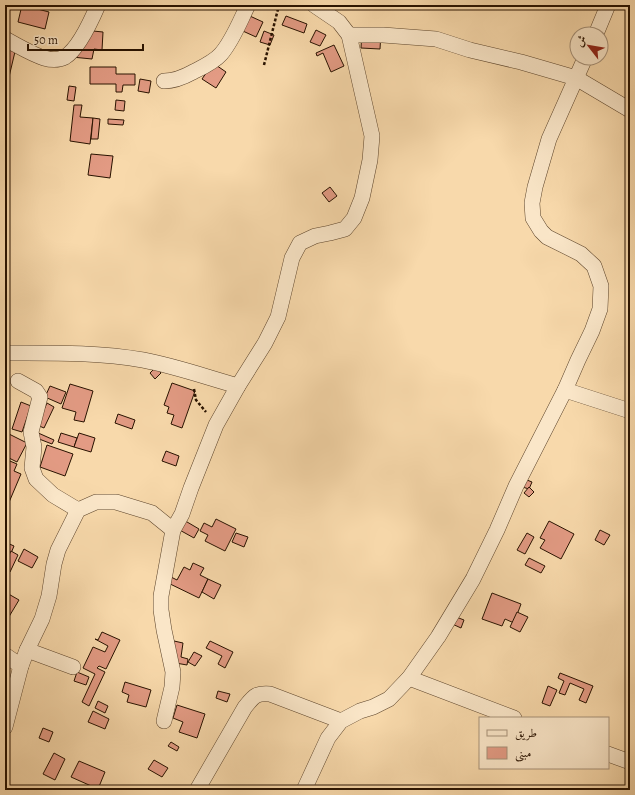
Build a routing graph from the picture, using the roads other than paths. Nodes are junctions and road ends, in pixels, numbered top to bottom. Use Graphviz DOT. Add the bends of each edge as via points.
graph roads {
  1 [pos="98,5"];
  2 [pos="248,5"];
  3 [pos="314,5"];
  4 [pos="608,5"];
  5 [pos="599,26"];
  6 [pos="349,35"];
  7 [pos="5,39"];
  8 [pos="581,66"];
  9 [pos="576,78"];
  10 [pos="164,81"];
  11 [pos="630,110"];
  12 [pos="5,353"];
  13 [pos="18,382"];
  14 [pos="238,386"];
  15 [pos="564,390"];
  16 [pos="630,412"];
  17 [pos="78,510"];
  18 [pos="172,530"];
  19 [pos="27,650"];
  20 [pos="5,655"];
  21 [pos="21,666"];
  22 [pos="73,667"];
  23 [pos="409,678"];
  24 [pos="511,717"];
  25 [pos="6,720"];
  26 [pos="164,721"];
  27 [pos="341,721"];
  28 [pos="609,754"];
  29 [pos="630,762"];
  30 [pos="197,790"];
  31 [pos="304,790"];
  1 -- 7 [label="street" via="84,33 65,57 56,60 44,58"];
  2 -- 10 [label="street" via="221,54 188,75"];
  3 -- 6 [label="street" via="339,22"];
  4 -- 5 [label="street"];
  6 -- 9 [label="street" via="436,39"];
  6 -- 14 [label="street" via="372,136 362,198 354,218 345,229 315,236 300,243 292,258 278,317"];
  8 -- 9 [label="street"];
  9 -- 11 [label="street"];
  9 -- 15 [label="street" via="549,139 532,203 533,218 541,231 590,262 594,266 600,286 600,309"];
  12 -- 14 [label="street" via="116,356 143,360"];
  13 -- 17 [label="street" via="36,391 40,397 31,432 34,447 32,468 36,479 53,495"];
  14 -- 18 [label="street" via="216,425 182,514"];
  15 -- 16 [label="street"];
  15 -- 23 [label="street" via="473,579 438,637"];
  17 -- 18 [label="street" via="96,502 116,502 152,513"];
  17 -- 19 [label="street" via="58,550 42,619"];
  18 -- 26 [label="street" via="161,596 164,630 173,672"];
  19 -- 21 [label="street"];
  19 -- 22 [label="street"];
  20 -- 21 [label="street"];
  21 -- 25 [label="street"];
  23 -- 24 [label="street"];
  23 -- 27 [label="street" via="389,699"];
  27 -- 30 [label="street" via="270,694 260,693 245,707"];
  27 -- 31 [label="street" via="328,738"];
  28 -- 29 [label="street"];
}
